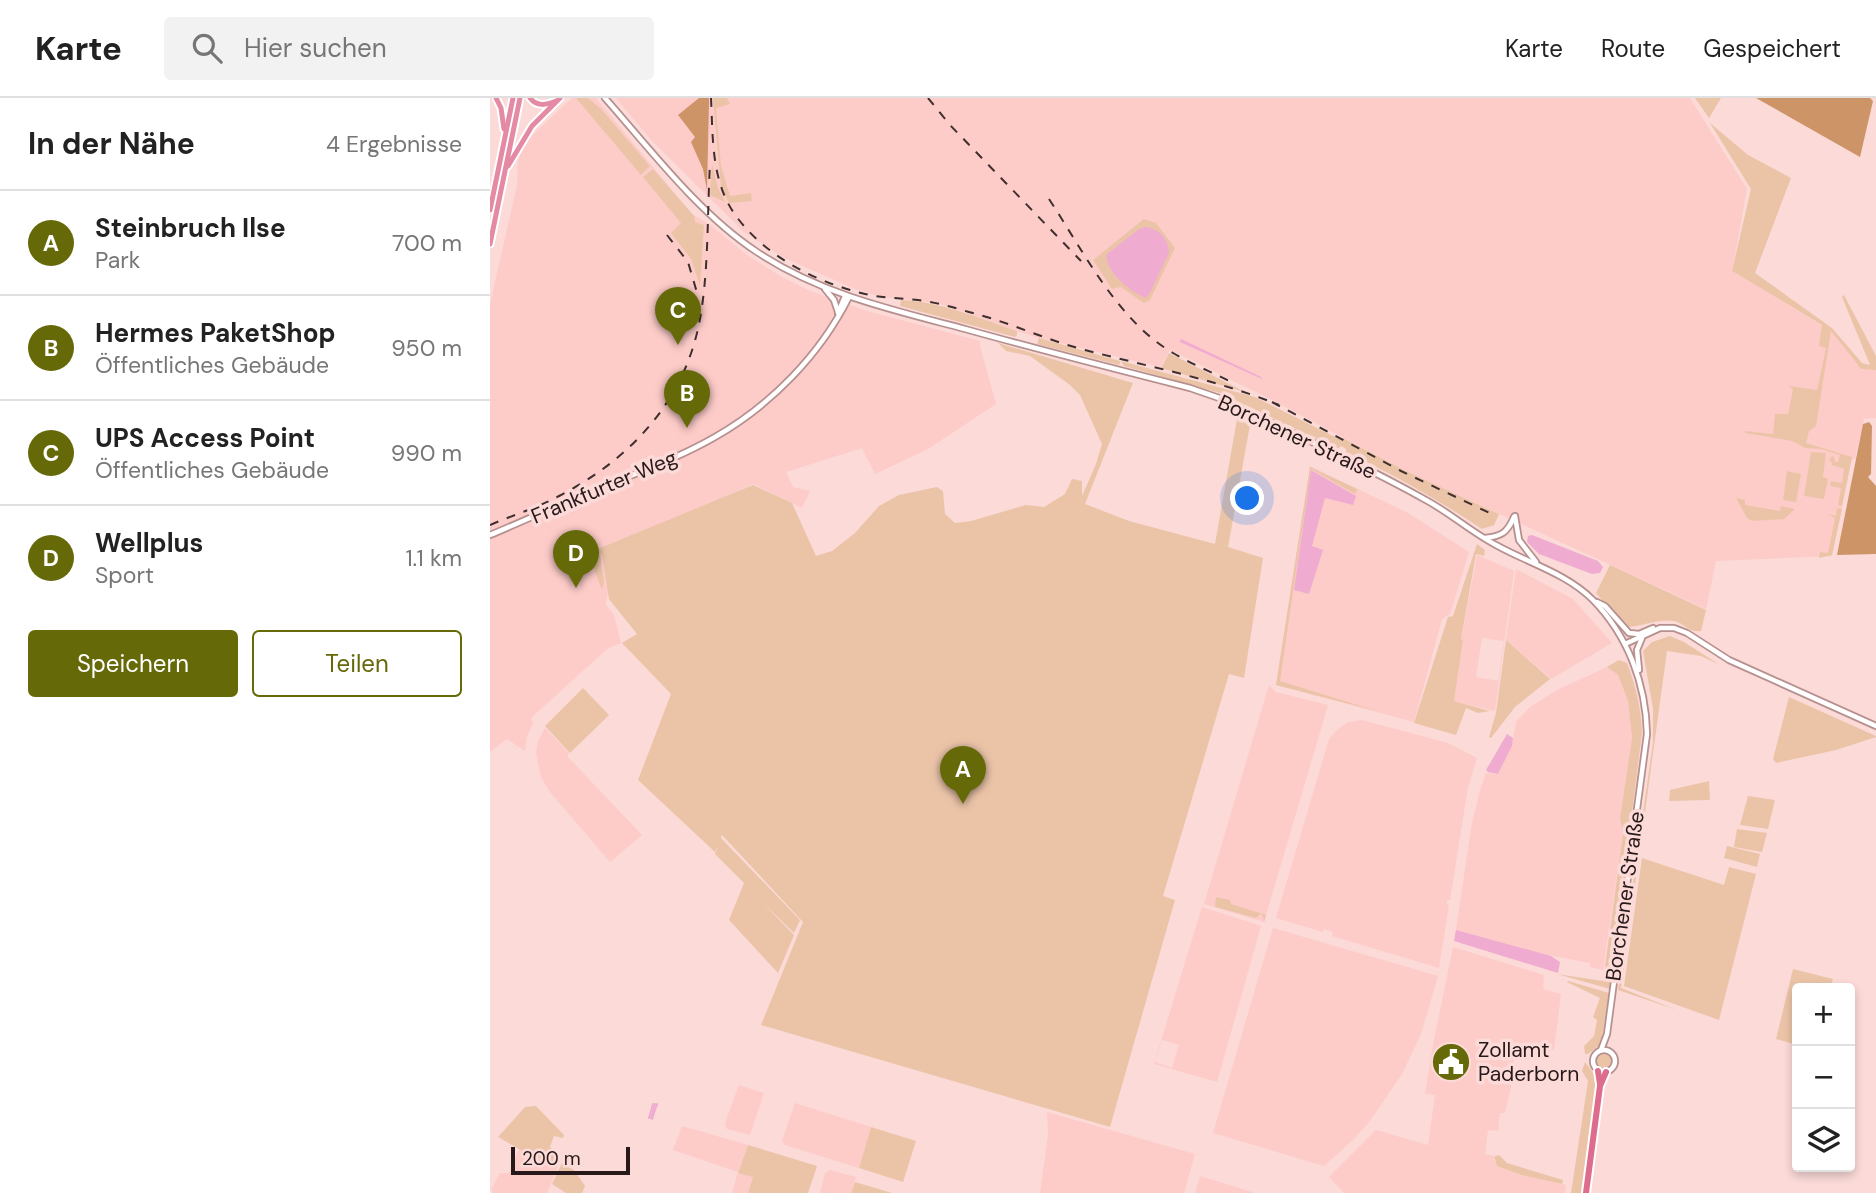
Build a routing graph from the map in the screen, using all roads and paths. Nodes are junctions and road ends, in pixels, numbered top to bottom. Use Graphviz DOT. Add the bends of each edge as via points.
graph roads {
  1 [pos="496,98"];
  2 [pos="513,98"];
  3 [pos="520,98"];
  4 [pos="530,98"];
  5 [pos="605,98"];
  6 [pos="558,100"];
  7 [pos="505,136"];
  8 [pos="505,172"];
  9 [pos="490,210"];
  10 [pos="490,244"];
  11 [pos="825,288"];
  12 [pos="847,296"];
  13 [pos="838,312"];
  14 [pos="836,320"];
  15 [pos="490,535"];
  16 [pos="1484,538"];
  17 [pos="1539,565"];
  18 [pos="1593,600"];
  19 [pos="1660,628"];
  20 [pos="1642,636"];
  21 [pos="1625,643"];
  22 [pos="1639,678"];
  23 [pos="1876,726"];
  24 [pos="1607,1034"];
  25 [pos="1601,1050"];
  26 [pos="1609,1051"];
  27 [pos="1602,1071"];
  28 [pos="1586,1193"];
  1 -- 7 [label="highway"];
  2 -- 7 [label="highway"];
  3 -- 8 [label="highway"];
  4 -- 6 [label="highway" via="543,105"];
  5 -- 11 [label="main road, Borchener Straße" via="725,227 787,271"];
  6 -- 8 [label="highway" via="532,126"];
  7 -- 9 [label="highway"];
  8 -- 10 [label="highway"];
  11 -- 12 [label="main road, Borchener Straße"];
  11 -- 13 [label="main road"];
  12 -- 13 [label="main road, Frankfurter Weg"];
  12 -- 14 [label="main road, Frankfurter Weg"];
  12 -- 16 [label="main road, Borchener Straße" via="1219,398 1428,501"];
  13 -- 14 [label="main road, Frankfurter Weg"];
  14 -- 15 [label="main road, Frankfurter Weg" via="788,380 722,433"];
  16 -- 17 [label="main road, Borchener Straße"];
  16 -- 17 [label="main road" via="1501,536 1515,516 1519,540"];
  17 -- 18 [label="main road, Borchener Straße"];
  18 -- 19 [label="main road" via="1605,606 1629,634"];
  18 -- 21 [label="main road, Borchener Straße"];
  19 -- 20 [label="main road"];
  19 -- 23 [label="main road" via="1687,633 1729,660"];
  20 -- 21 [label="main road"];
  20 -- 22 [label="main road" via="1637,650"];
  21 -- 22 [label="main road, Borchener Straße"];
  22 -- 24 [label="main road, Borchener Straße" via="1647,734"];
  24 -- 25 [label="main road, Borchener Straße"];
  24 -- 26 [label="main road, Borchener Straße"];
  25 -- 26 [label="main road"];
  25 -- 27 [label="main road" via="1592,1059"];
  26 -- 27 [label="main road" via="1615,1062 1612,1069"];
  27 -- 28 [label="highway"];
}
